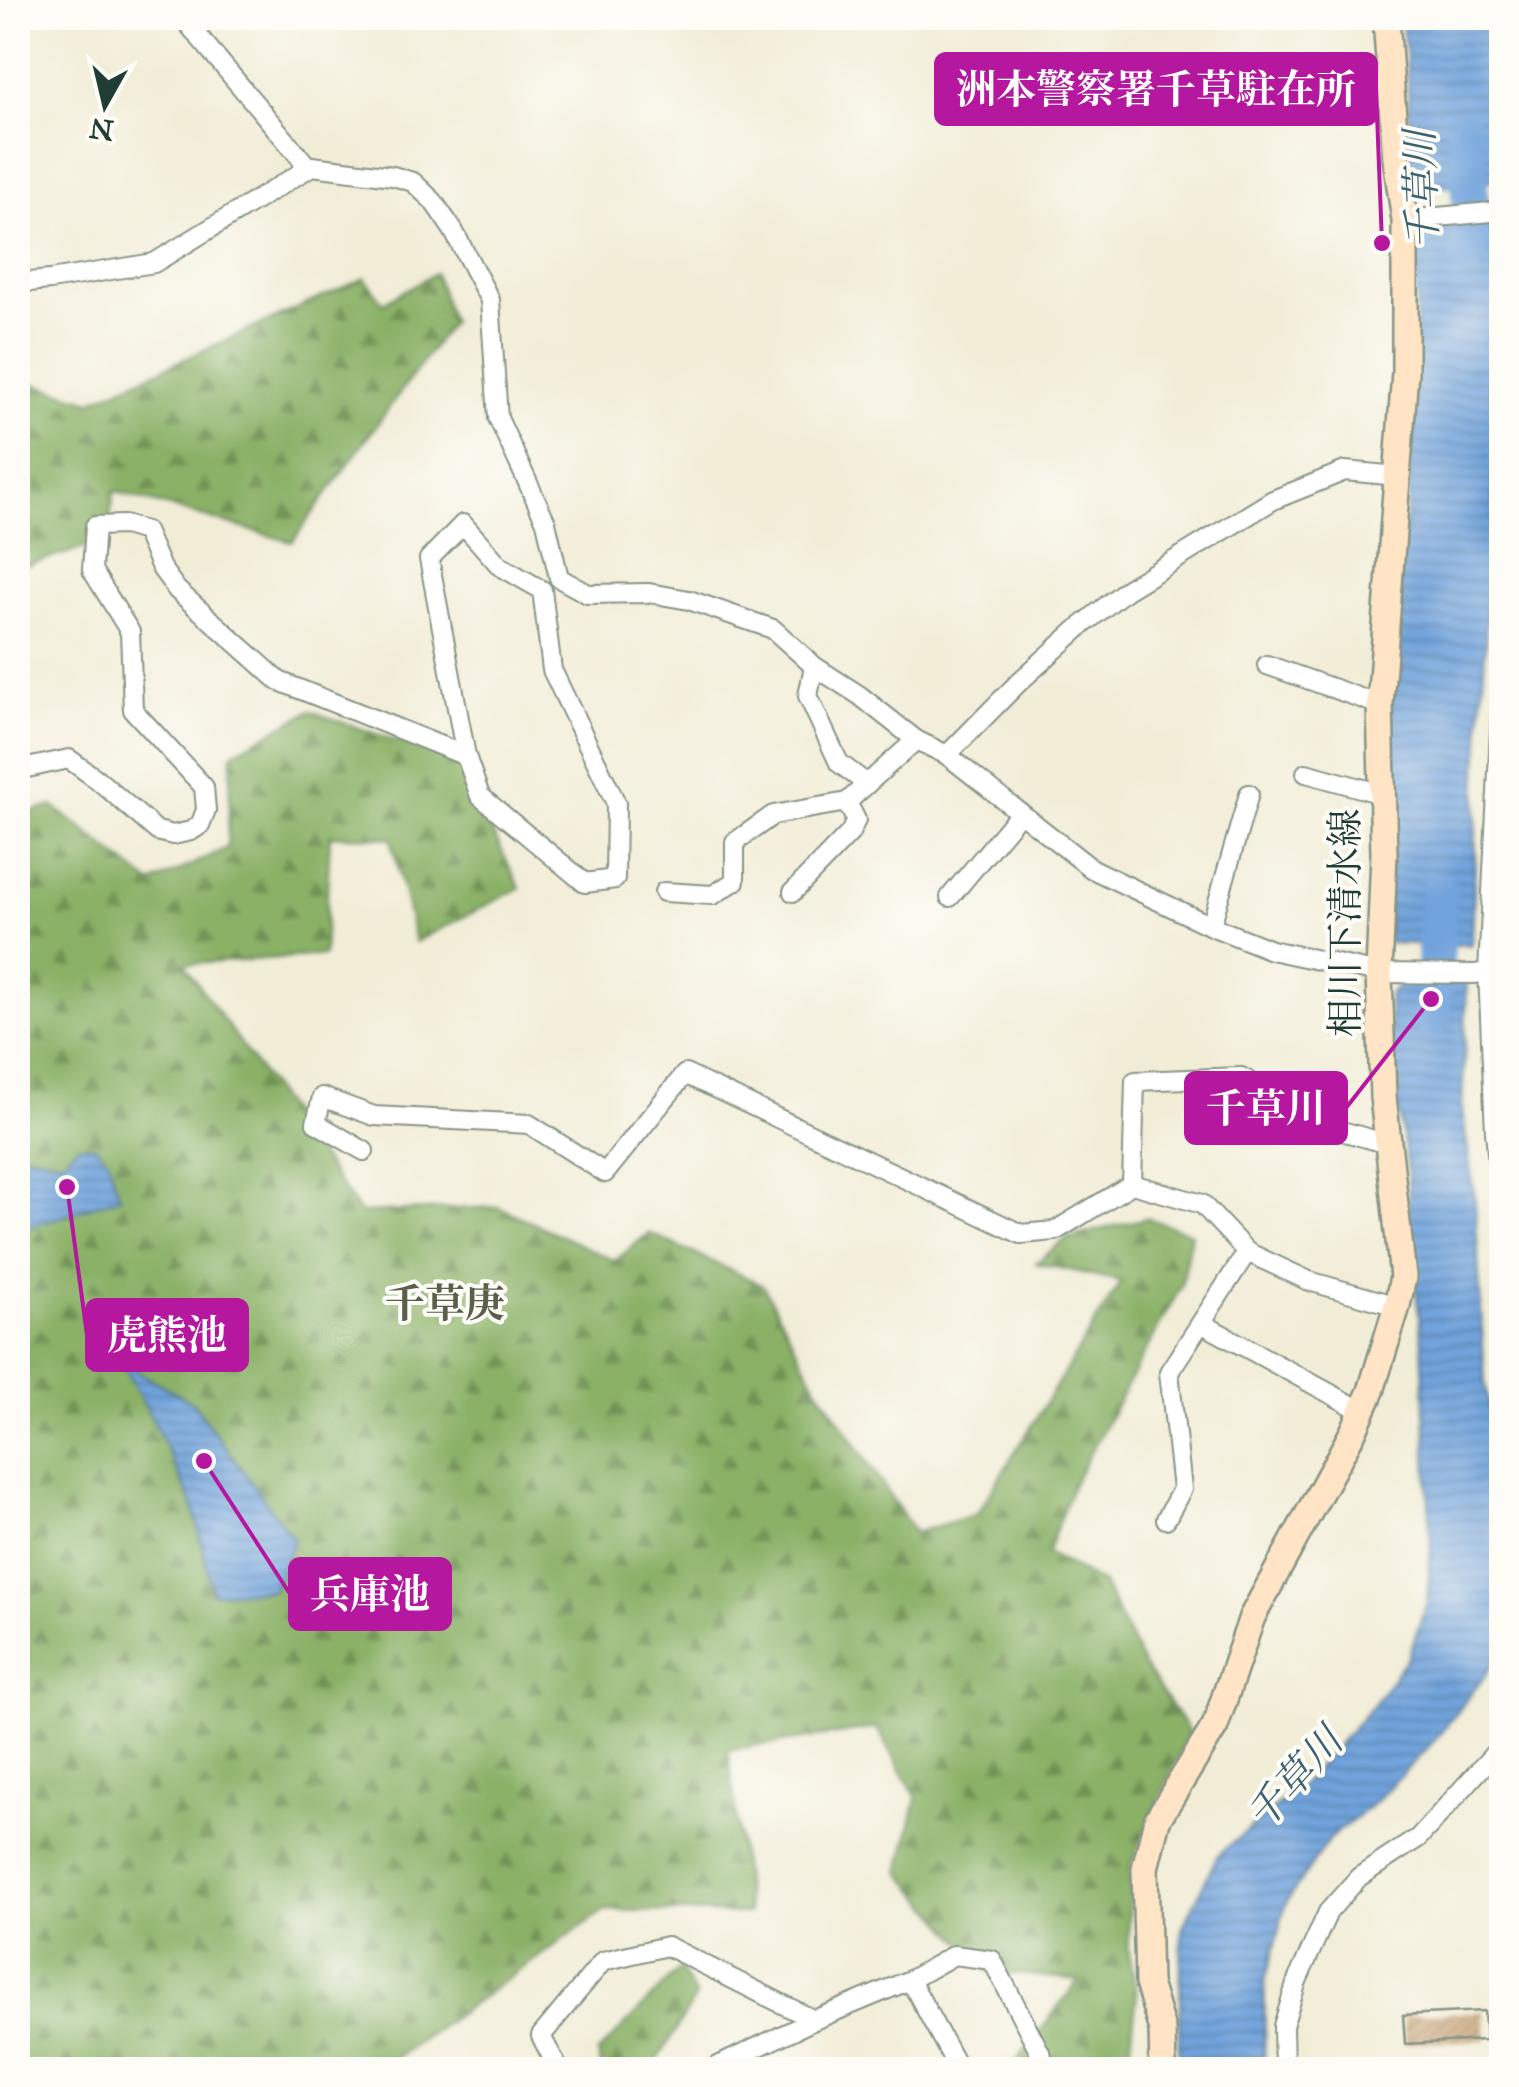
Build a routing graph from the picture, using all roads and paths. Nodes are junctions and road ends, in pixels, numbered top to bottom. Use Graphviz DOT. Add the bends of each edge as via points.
graph roads {
  1 [pos="1386,18"];
  2 [pos="184,19"];
  3 [pos="309,168"];
  4 [pos="1502,211"];
  5 [pos="1405,220"];
  6 [pos="18,283"];
  7 [pos="1398,476"];
  8 [pos="559,578"];
  9 [pos="542,590"];
  10 [pos="1267,665"];
  11 [pos="814,666"];
  12 [pos="1502,691"];
  13 [pos="1380,705"];
  14 [pos="916,740"];
  15 [pos="947,755"];
  16 [pos="466,756"];
  17 [pos="18,770"];
  18 [pos="1306,773"];
  19 [pos="867,784"];
  20 [pos="1499,789"];
  21 [pos="1249,794"];
  22 [pos="1382,794"];
  23 [pos="848,802"];
  24 [pos="1020,813"];
  25 [pos="664,892"];
  26 [pos="793,892"];
  27 [pos="950,897"];
  28 [pos="1211,926"];
  29 [pos="1488,972"];
  30 [pos="1386,974"];
  31 [pos="1388,1144"];
  32 [pos="364,1151"];
  33 [pos="1132,1184"];
  34 [pos="1502,1201"];
  35 [pos="1247,1252"];
  36 [pos="1397,1306"];
  37 [pos="1202,1323"];
  38 [pos="1362,1411"];
  39 [pos="1166,1519"];
  40 [pos="1502,1745"];
  41 [pos="910,1980"];
  42 [pos="814,2020"];
  43 [pos="718,2066"];
  44 [pos="559,2070"];
  45 [pos="959,2070"];
  46 [pos="1034,2070"];
  47 [pos="1163,2070"];
  48 [pos="1284,2070"];
  1 -- 5 [label="main road, 相川下清水線"];
  2 -- 3 [label="street"];
  3 -- 6 [label="street" via="154,263"];
  3 -- 8 [label="street" via="413,182 453,230 490,300 498,418 546,522"];
  4 -- 5 [label="street"];
  5 -- 7 [label="main road, 相川下清水線"];
  7 -- 13 [label="main road, 相川下清水線"];
  7 -- 15 [label="street" via="1346,470 1272,500 1126,590"];
  8 -- 9 [label="street"];
  8 -- 11 [label="street" via="588,594 689,600 773,630"];
  9 -- 16 [label="street" via="500,566 463,524 429,559"];
  9 -- 16 [label="street" via="552,670 616,803 615,879 586,883 480,796"];
  10 -- 13 [label="street"];
  11 -- 14 [label="street"];
  11 -- 19 [label="street" via="808,696 838,763"];
  12 -- 20 [label="street"];
  13 -- 22 [label="main road, 相川下清水線"];
  14 -- 15 [label="street"];
  14 -- 19 [label="street"];
  15 -- 24 [label="street"];
  16 -- 17 [label="street" via="279,681 178,590 145,531 124,524 95,526 92,570 130,632 133,710 204,787 200,825 173,835 157,831 69,759"];
  18 -- 22 [label="street"];
  19 -- 23 [label="street"];
  20 -- 29 [label="street"];
  21 -- 28 [label="street"];
  22 -- 30 [label="main road, 相川下清水線"];
  23 -- 25 [label="street" via="773,815 735,842 735,881 713,894"];
  23 -- 26 [label="street" via="856,820 850,833"];
  24 -- 27 [label="street"];
  24 -- 28 [label="street" via="1092,869"];
  28 -- 30 [label="street" via="1271,950"];
  29 -- 30 [label="street"];
  29 -- 34 [label="street"];
  30 -- 31 [label="main road, 相川下清水線"];
  31 -- 33 [label="street" via="1338,1130 1241,1077 1136,1081"];
  31 -- 36 [label="main road, 相川下清水線" via="1403,1277"];
  32 -- 33 [label="street" via="316,1124 322,1097 374,1116 529,1124 605,1173 685,1074 1021,1234 1056,1231"];
  33 -- 35 [label="street" via="1202,1204"];
  35 -- 36 [label="street" via="1309,1281"];
  35 -- 37 [label="street"];
  36 -- 38 [label="main road, 相川下清水線"];
  37 -- 38 [label="street"];
  37 -- 39 [label="street" via="1170,1372 1182,1489"];
  38 -- 47 [label="main road, 相川下清水線" via="1252,1616 1215,1726 1157,1820 1145,1868 1148,1983 1162,2030"];
  40 -- 48 [label="street" via="1418,1838 1359,1876 1328,1912 1283,2026"];
  41 -- 42 [label="street"];
  41 -- 45 [label="street"];
  41 -- 46 [label="street" via="954,1954 992,1960 1042,2056"];
  42 -- 43 [label="street"];
  42 -- 44 [label="street" via="667,1946 604,1961 541,2036"];
}
